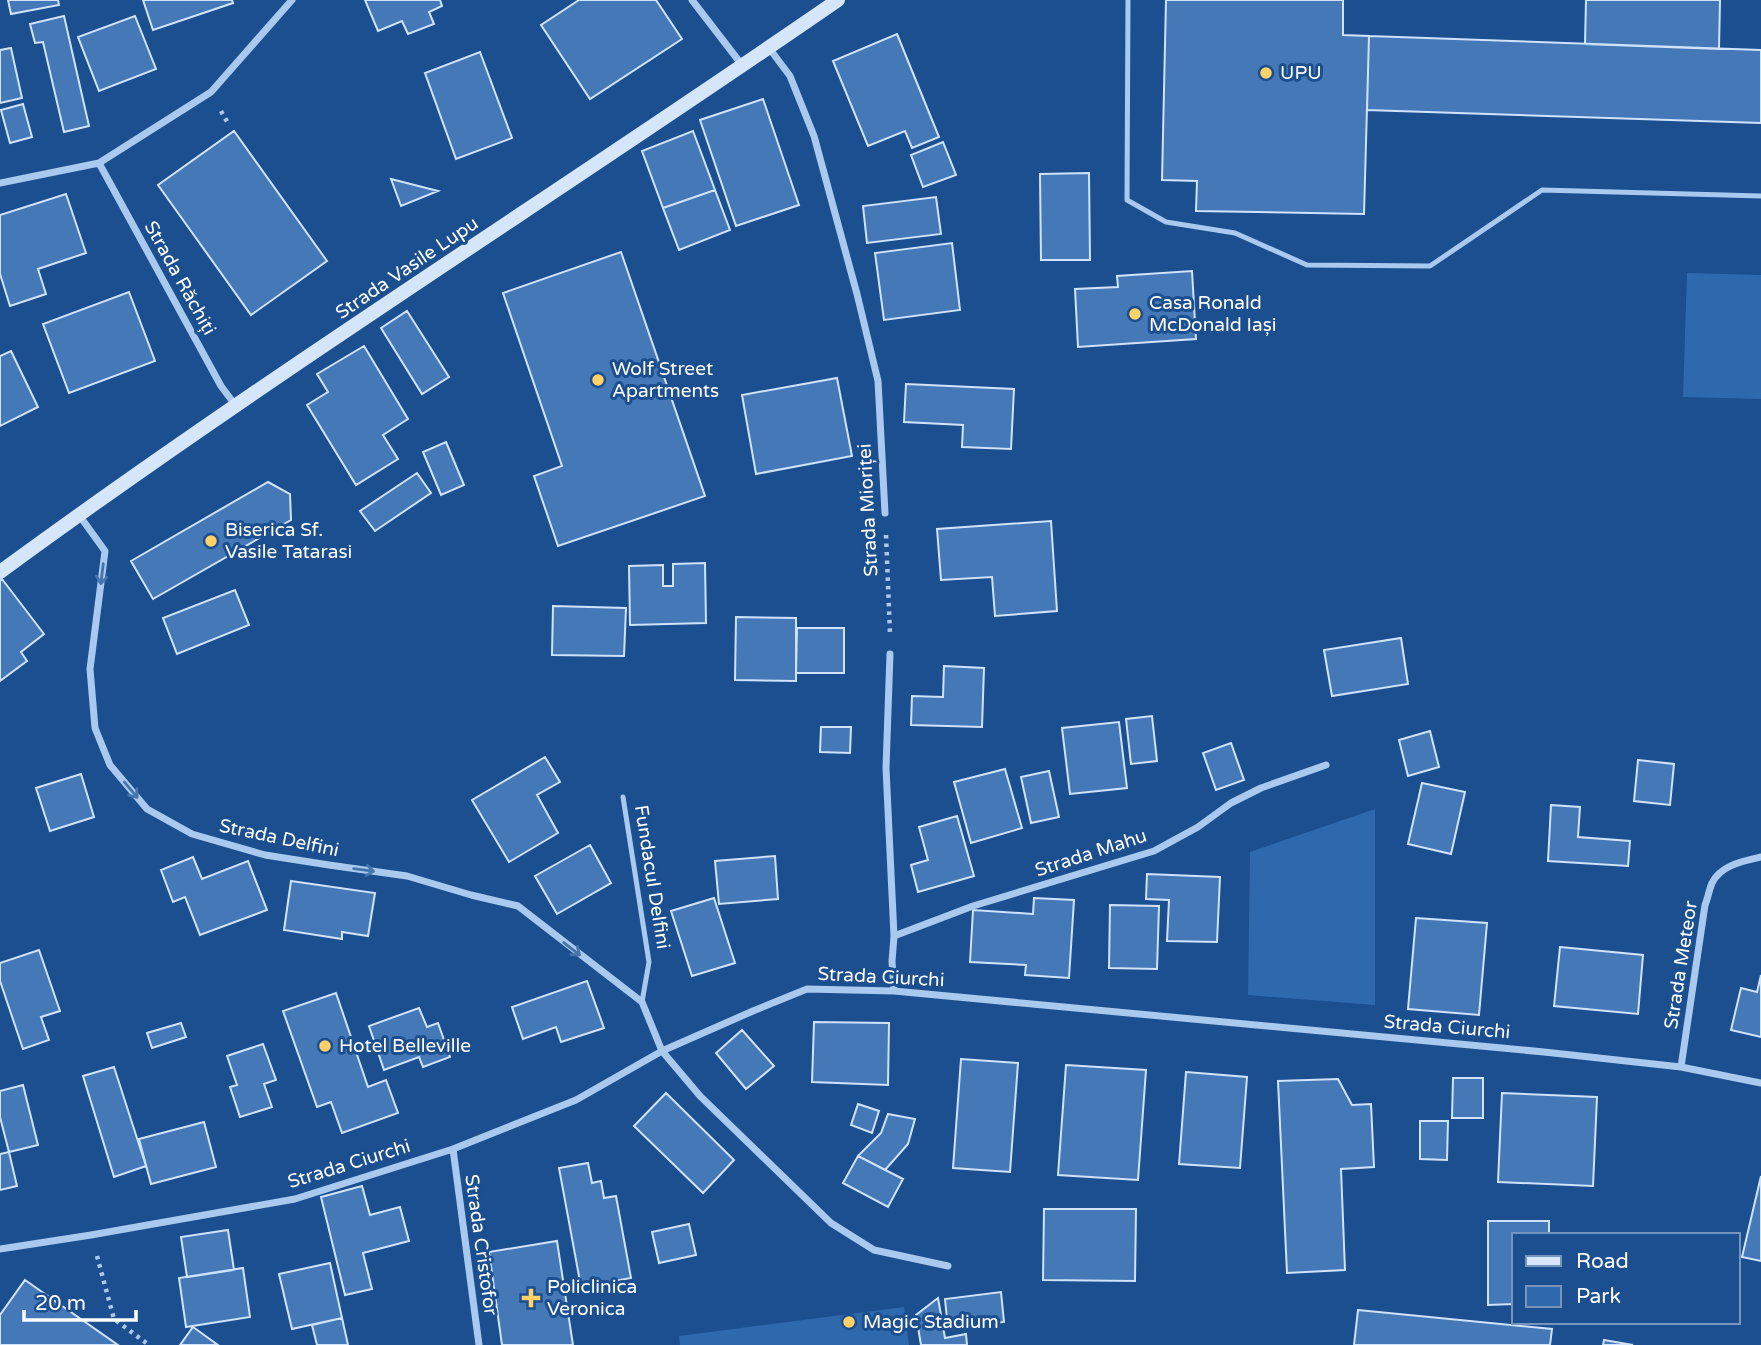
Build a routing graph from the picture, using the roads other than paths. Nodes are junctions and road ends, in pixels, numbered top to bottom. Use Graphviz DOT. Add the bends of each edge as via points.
graph roads {
  1 [pos="292,0"];
  2 [pos="692,0"];
  3 [pos="838,0"];
  4 [pos="1128,0"];
  5 [pos="769,48"];
  6 [pos="742,65"];
  7 [pos="99,163"];
  8 [pos="0,183"];
  9 [pos="1761,196"];
  10 [pos="236,406"];
  11 [pos="885,513"];
  12 [pos="79,514"];
  13 [pos="0,572"];
  14 [pos="890,654"];
  15 [pos="1326,765"];
  16 [pos="623,797"];
  17 [pos="1761,857"];
  18 [pos="894,936"];
  19 [pos="894,990"];
  20 [pos="642,1002"];
  21 [pos="662,1051"];
  22 [pos="1681,1067"];
  23 [pos="1761,1083"];
  24 [pos="453,1149"];
  25 [pos="0,1249"];
  26 [pos="947,1266"];
  27 [pos="479,1345"];
  1 -- 7 [label="street" via="211,92"];
  2 -- 6 [label="street"];
  3 -- 5 [label="main road, Strada Vasile Lupu"];
  4 -- 9 [label="lane" via="1127,200 1166,222 1235,233 1307,265 1430,266 1542,190"];
  5 -- 6 [label="main road, Strada Vasile Lupu"];
  5 -- 11 [label="street, Strada Mioriței" via="790,76 814,136 857,294 878,381"];
  6 -- 10 [label="main road, Strada Vasile Lupu"];
  7 -- 8 [label="street"];
  7 -- 10 [label="street, Strada Răchiți"];
  10 -- 12 [label="main road, Strada Vasile Lupu"];
  12 -- 13 [label="main road, Strada Vasile Lupu"];
  12 -- 20 [label="street, Strada Delfini, one-way" via="104,551 90,669 95,729 110,765 147,809 192,834 265,855 407,876 519,906"];
  14 -- 18 [label="street" via="886,768"];
  15 -- 18 [label="street, Strada Mahu" via="1261,788 1154,851 973,906"];
  16 -- 20 [label="lane, Fundacul Delfini" via="649,962"];
  17 -- 22 [label="street, Strada Meteor" via="1728,867 1713,881 1705,905"];
  18 -- 19 [label="street"];
  19 -- 21 [label="street, Strada Ciurchi" via="807,989"];
  19 -- 22 [label="street, Strada Ciurchi"];
  20 -- 21 [label="street, Strada Delfini"];
  21 -- 24 [label="street, Strada Ciurchi" via="576,1100"];
  21 -- 26 [label="street, Strada Delfini" via="699,1096 831,1223 874,1250"];
  22 -- 23 [label="street, Strada Ciurchi"];
  24 -- 25 [label="street, Strada Ciurchi" via="295,1199"];
  24 -- 27 [label="street, Strada Cristofor"];
}
